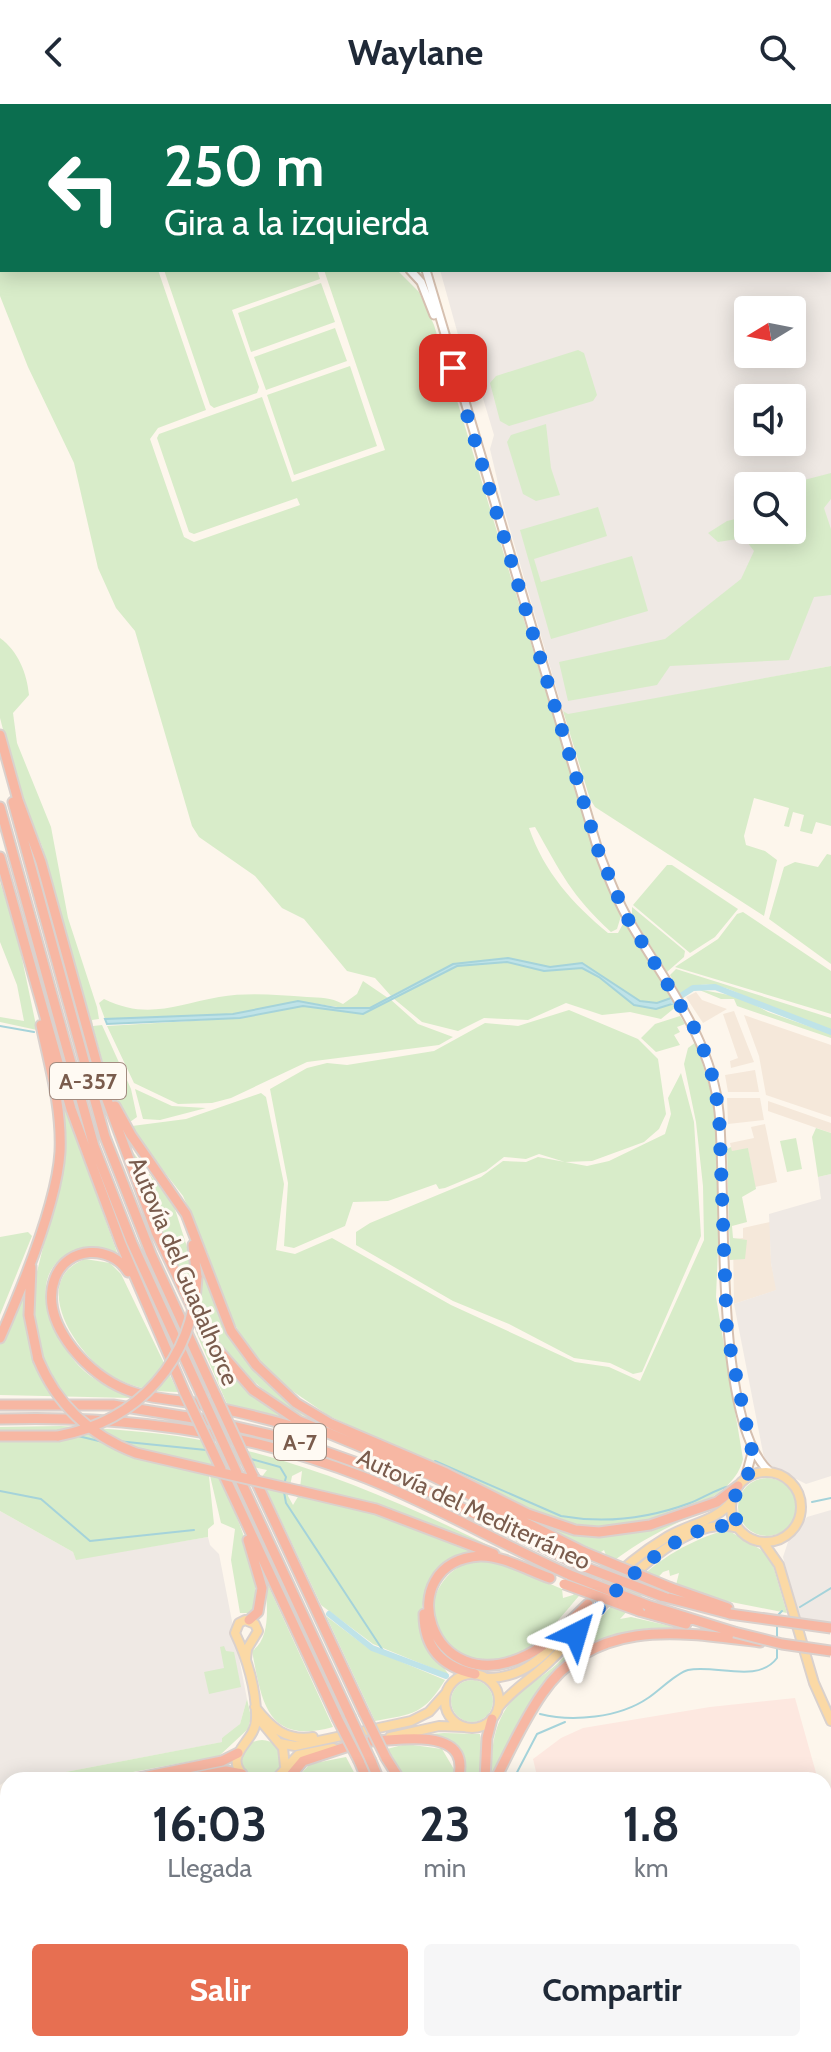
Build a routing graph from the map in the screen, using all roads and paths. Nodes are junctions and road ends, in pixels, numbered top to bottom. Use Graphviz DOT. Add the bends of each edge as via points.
graph roads {
  1 [pos="412,272"];
  2 [pos="427,272"];
  3 [pos="445,343"];
  4 [pos="0,735"];
  5 [pos="0,754"];
  6 [pos="0,807"];
  7 [pos="0,857"];
  8 [pos="26,951"];
  9 [pos="101,1075"];
  10 [pos="180,1205"];
  11 [pos="38,1236"];
  12 [pos="140,1291"];
  13 [pos="0,1338"];
  14 [pos="0,1405"];
  15 [pos="0,1419"];
  16 [pos="0,1436"];
  17 [pos="752,1451"];
  18 [pos="389,1458"];
  19 [pos="770,1472"];
  20 [pos="741,1483"];
  21 [pos="235,1499"];
  22 [pos="732,1501"];
  23 [pos="738,1528"];
  24 [pos="787,1536"];
  25 [pos="762,1542"];
  26 [pos="779,1565"];
  27 [pos="550,1578"];
  28 [pos="567,1580"];
  29 [pos="433,1586"];
  30 [pos="588,1604"];
  31 [pos="729,1611"];
  32 [pos="249,1620"];
  33 [pos="831,1628"];
  34 [pos="735,1635"];
  35 [pos="240,1640"];
  36 [pos="252,1641"];
  37 [pos="831,1651"];
  38 [pos="246,1659"];
  39 [pos="475,1674"];
  40 [pos="486,1678"];
  41 [pos="446,1693"];
  42 [pos="255,1707"];
  43 [pos="498,1708"];
  44 [pos="492,1719"];
  45 [pos="831,1721"];
  46 [pos="464,1727"];
  47 [pos="366,1731"];
  48 [pos="249,1738"];
  49 [pos="276,1740"];
  50 [pos="371,1741"];
  51 [pos="351,1742"];
  52 [pos="238,1753"];
  53 [pos="285,1767"];
  54 [pos="168,1772"];
  55 [pos="244,1772"];
  56 [pos="283,1772"];
  57 [pos="289,1772"];
  58 [pos="361,1772"];
  59 [pos="376,1772"];
  60 [pos="393,1772"];
  61 [pos="458,1772"];
  62 [pos="485,1772"];
  63 [pos="499,1772"];
  1 -- 3 [label="main road" via="421,282"];
  2 -- 3 [label="main road"];
  3 -- 17 [label="main road" via="598,850 626,916 704,1048 719,1111 727,1333"];
  4 -- 9 [label="highway"];
  5 -- 60 [label="highway, Autovía del Guadalhorce / A-357, bridge" via="105,1137 151,1254"];
  6 -- 59 [label="highway, Autovía del Guadalhorce / A-357, bridge" via="94,1146 132,1243"];
  7 -- 8 [label="highway"];
  8 -- 11 [label="highway" via="59,1114 60,1154"];
  8 -- 12 [label="highway" via="71,1109"];
  9 -- 10 [label="highway" via="131,1135"];
  9 -- 18 [label="highway" via="156,1232 192,1314 219,1355 277,1408"];
  10 -- 16 [label="highway, bridge" via="197,1277 189,1327 161,1379 122,1413 86,1430 58,1436"];
  10 -- 20 [label="highway" via="218,1304 242,1347 296,1403 331,1424 528,1514 575,1530 650,1525 717,1502"];
  11 -- 13 [label="highway"];
  11 -- 27 [label="highway, bridge" via="28,1289 38,1359 59,1399 111,1444 376,1509"];
  12 -- 18 [label="highway" via="125,1267 104,1253 72,1257 55,1275 57,1318 78,1355 95,1372 134,1393 253,1415"];
  12 -- 21 [label="highway, bridge"];
  14 -- 31 [label="highway, Autovía del Mediterráneo / A-7, bridge" via="113,1405 293,1440 405,1480 577,1564 661,1596"];
  15 -- 28 [label="highway, Autovía del Mediterráneo / A-7" via="113,1420 250,1442 364,1477"];
  17 -- 19 [label="main road"];
  17 -- 20 [label="main road"];
  18 -- 31 [label="highway, bridge" via="584,1552"];
  19 -- 20 [label="main road"];
  19 -- 24 [label="main road" via="787,1479 799,1493 799,1521"];
  20 -- 22 [label="main road"];
  21 -- 32 [label="highway" via="262,1588 258,1612"];
  21 -- 51 [label="highway, bridge"];
  22 -- 23 [label="main road"];
  22 -- 30 [label="main road" via="645,1552"];
  23 -- 25 [label="main road"];
  23 -- 43 [label="main road" via="716,1525 646,1562"];
  24 -- 25 [label="main road"];
  24 -- 26 [label="main road"];
  25 -- 26 [label="main road"];
  26 -- 45 [label="main road" via="814,1683"];
  27 -- 28 [label="highway"];
  27 -- 29 [label="highway" via="484,1556 454,1564"];
  28 -- 34 [label="highway, Autovía del Mediterráneo / A-7, bridge"];
  29 -- 30 [label="highway" via="431,1627 449,1654 474,1664 526,1656"];
  29 -- 39 [label="highway" via="423,1611 428,1642 445,1663"];
  30 -- 40 [label="main road" via="531,1666 510,1677"];
  31 -- 33 [label="highway, bridge"];
  32 -- 35 [label="main road" via="237,1626"];
  32 -- 36 [label="main road" via="257,1628"];
  34 -- 37 [label="highway, Autovía del Mediterráneo / A-7, bridge"];
  34 -- 63 [label="highway" via="655,1632 601,1645 543,1692"];
  35 -- 36 [label="main road"];
  35 -- 38 [label="main road"];
  36 -- 38 [label="main road"];
  38 -- 42 [label="main road"];
  39 -- 40 [label="main road"];
  39 -- 41 [label="main road" via="458,1677"];
  40 -- 43 [label="main road" via="496,1689"];
  41 -- 46 [label="main road" via="447,1711"];
  41 -- 47 [label="main road" via="429,1712 411,1721"];
  42 -- 47 [label="main road" via="271,1727 292,1738"];
  42 -- 48 [label="main road"];
  42 -- 49 [label="main road" via="261,1725"];
  43 -- 44 [label="main road"];
  44 -- 46 [label="main road" via="480,1727"];
  44 -- 62 [label="highway"];
  46 -- 50 [label="main road" via="439,1726"];
  47 -- 49 [label="main road" via="295,1746"];
  48 -- 49 [label="main road"];
  48 -- 52 [label="main road"];
  49 -- 53 [label="main road" via="285,1754"];
  50 -- 51 [label="main road"];
  50 -- 61 [label="highway" via="416,1737 441,1742 453,1751"];
  51 -- 53 [label="main road" via="298,1755"];
  51 -- 57 [label="highway"];
  51 -- 58 [label="highway, bridge"];
  52 -- 54 [label="highway"];
  52 -- 55 [label="main road"];
  53 -- 56 [label="main road"];
}
